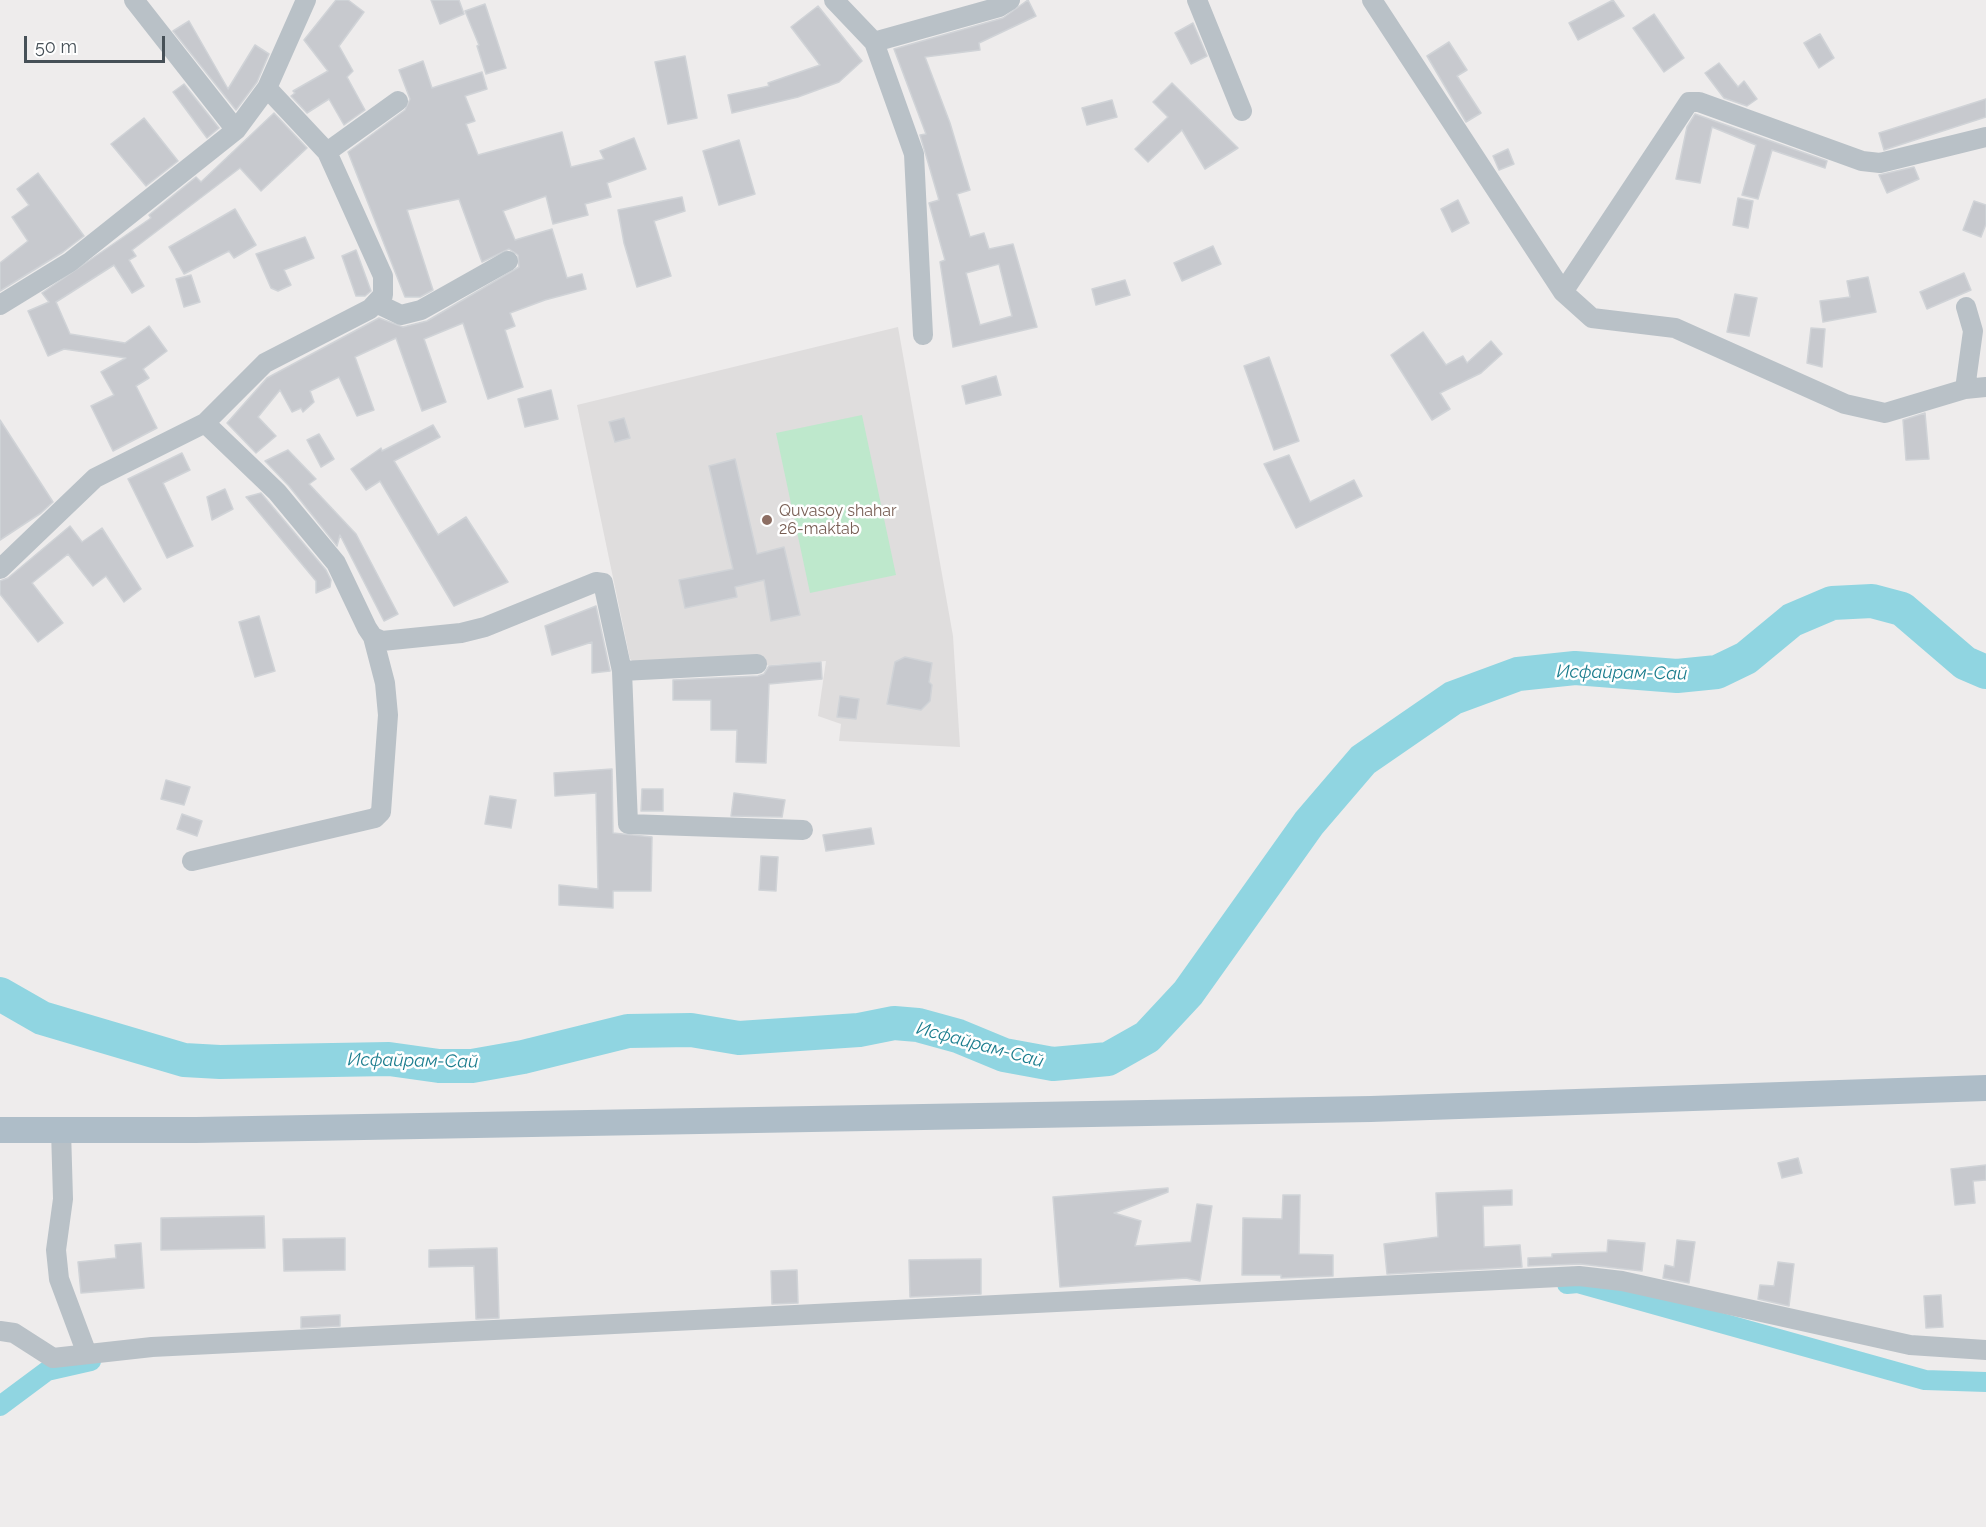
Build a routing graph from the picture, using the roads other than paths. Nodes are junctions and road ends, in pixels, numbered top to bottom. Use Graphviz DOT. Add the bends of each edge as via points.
graph roads {
  1 [pos="134,0"];
  2 [pos="306,0"];
  3 [pos="834,0"];
  4 [pos="1010,0"];
  5 [pos="1197,0"];
  6 [pos="1372,0"];
  7 [pos="874,42"];
  8 [pos="267,88"];
  9 [pos="398,101"];
  10 [pos="1242,111"];
  11 [pos="236,130"];
  12 [pos="1986,137"];
  13 [pos="327,152"];
  14 [pos="508,261"];
  15 [pos="1563,292"];
  16 [pos="376,303"];
  17 [pos="0,305"];
  18 [pos="1966,307"];
  19 [pos="923,335"];
  20 [pos="1986,387"];
  21 [pos="1965,389"];
  22 [pos="205,423"];
  23 [pos="0,569"];
  24 [pos="373,638"];
  25 [pos="757,664"];
  26 [pos="622,671"];
  27 [pos="803,830"];
  28 [pos="192,861"];
  29 [pos="1986,1088"];
  30 [pos="0,1130"];
  31 [pos="62,1130"];
  32 [pos="0,1331"];
  33 [pos="1986,1350"];
  34 [pos="87,1354"];
  1 -- 11 [label="street"];
  2 -- 8 [label="street"];
  3 -- 7 [label="street"];
  4 -- 7 [label="street" via="999,7"];
  5 -- 10 [label="street"];
  6 -- 15 [label="street"];
  7 -- 19 [label="street" via="914,154"];
  8 -- 11 [label="street"];
  8 -- 13 [label="street"];
  9 -- 13 [label="street"];
  11 -- 17 [label="street" via="70,262"];
  12 -- 15 [label="street" via="1880,163 1699,102 1689,102"];
  13 -- 16 [label="street" via="383,276 383,295"];
  14 -- 16 [label="street" via="421,310 401,315"];
  15 -- 21 [label="street" via="1592,318 1676,328 1845,404 1885,413"];
  16 -- 22 [label="street" via="265,363"];
  18 -- 21 [label="street" via="1973,331"];
  20 -- 21 [label="street"];
  22 -- 23 [label="street" via="95,478"];
  22 -- 24 [label="street" via="277,492 336,563"];
  24 -- 26 [label="street" via="398,641 485,627 596,582 603,583 608,597"];
  24 -- 28 [label="street" via="385,683 388,715 381,812 375,818"];
  25 -- 26 [label="street"];
  26 -- 27 [label="street" via="628,824"];
  29 -- 31 [label="main road" via="1371,1109"];
  30 -- 31 [label="main road"];
  31 -- 34 [label="street" via="63,1199 56,1250 59,1279"];
  32 -- 34 [label="street" via="14,1333 53,1358"];
  33 -- 34 [label="street" via="1910,1345 1622,1281 1579,1276 152,1347"];
}
